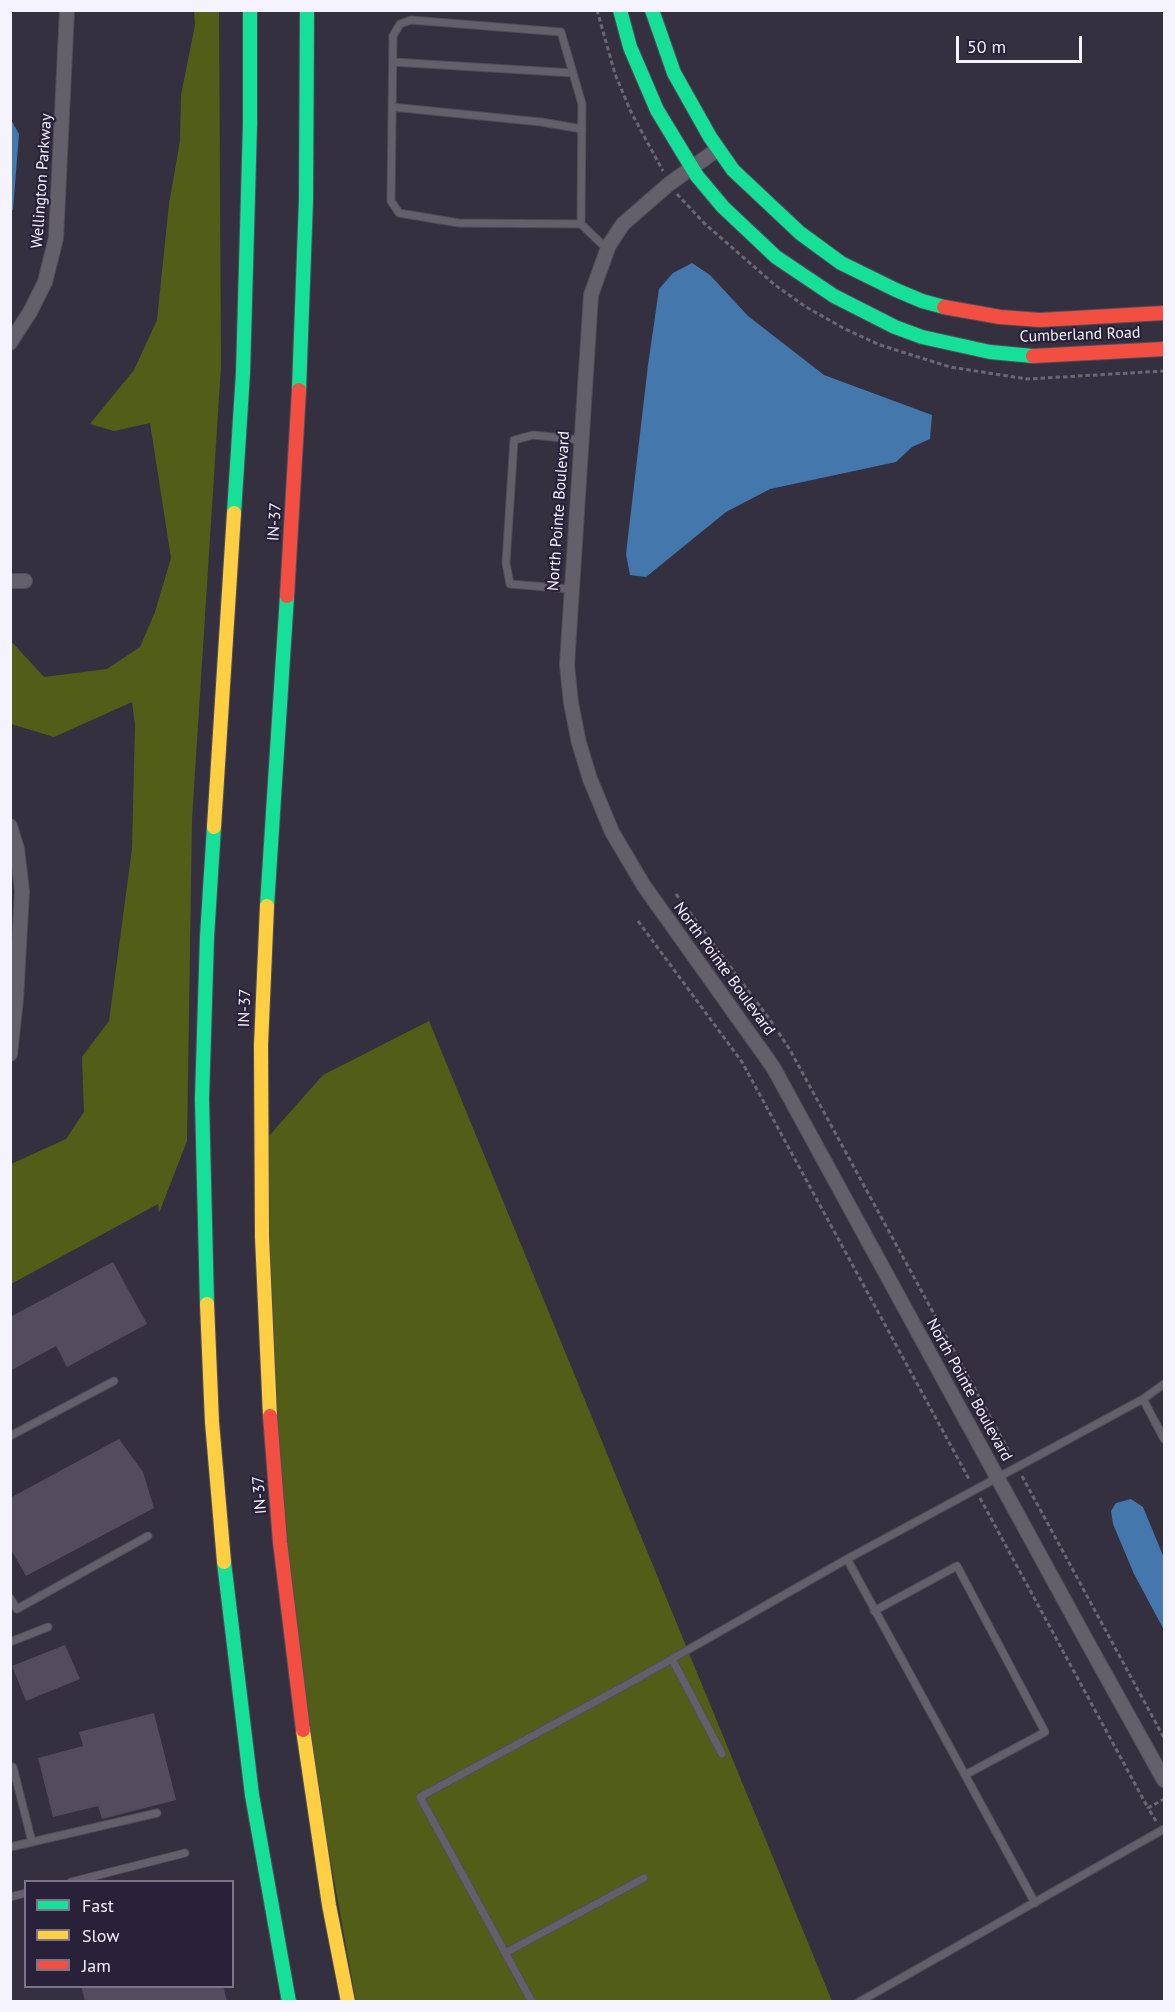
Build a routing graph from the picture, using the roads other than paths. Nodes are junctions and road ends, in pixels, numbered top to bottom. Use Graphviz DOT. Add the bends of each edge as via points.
graph roads {
  1 [pos="67,10"];
  2 [pos="250,10"];
  3 [pos="308,10"];
  4 [pos="620,10"];
  5 [pos="652,10"];
  6 [pos="393,62"];
  7 [pos="573,73"];
  8 [pos="392,107"];
  9 [pos="582,129"];
  10 [pos="718,149"];
  11 [pos="691,167"];
  12 [pos="581,224"];
  13 [pos="607,249"];
  14 [pos="1164,313"];
  15 [pos="10,343"];
  16 [pos="1164,349"];
  17 [pos="581,440"];
  18 [pos="570,589"];
  19 [pos="10,826"];
  20 [pos="15,927"];
  21 [pos="10,1054"];
  22 [pos="114,1381"];
  23 [pos="1164,1384"];
  24 [pos="1143,1399"];
  25 [pos="10,1436"];
  26 [pos="1164,1439"];
  27 [pos="998,1476"];
  28 [pos="148,1536"];
  29 [pos="847,1559"];
  30 [pos="10,1598"];
  31 [pos="874,1611"];
  32 [pos="48,1627"];
  33 [pos="10,1642"];
  34 [pos="672,1659"];
  35 [pos="722,1754"];
  36 [pos="13,1767"];
  37 [pos="965,1775"];
  38 [pos="1164,1780"];
  39 [pos="157,1813"];
  40 [pos="1163,1830"];
  41 [pos="32,1842"];
  42 [pos="10,1847"];
  43 [pos="185,1852"];
  44 [pos="644,1878"];
  45 [pos="75,1880"];
  46 [pos="1035,1903"];
  47 [pos="505,1953"];
  48 [pos="289,2001"];
  49 [pos="348,2001"];
  50 [pos="532,2001"];
  51 [pos="859,2001"];
  1 -- 15 [label="street, Wellington Parkway" via="56,238 45,282"];
  2 -- 48 [label="main road" via="243,373 205,983 204,1239 212,1422 225,1578 252,1795"];
  3 -- 49 [label="main road, IN-37" via="302,321 263,974 262,1237 280,1542 329,1905"];
  4 -- 11 [label="main road, Cumberland Road" via="630,47 653,101"];
  5 -- 10 [label="main road, Cumberland Road" via="674,73"];
  6 -- 7 [label="lane"];
  6 -- 7 [label="lane" via="393,36 400,24 411,20 561,32"];
  6 -- 8 [label="lane"];
  7 -- 9 [label="lane" via="582,104"];
  8 -- 9 [label="lane"];
  8 -- 12 [label="lane" via="391,201 399,213 459,223"];
  9 -- 12 [label="lane"];
  10 -- 11 [label="street, North Pointe Boulevard"];
  10 -- 14 [label="main road, Cumberland Road" via="733,170 800,233 841,263 922,301 960,311 1040,320"];
  11 -- 13 [label="street, North Pointe Boulevard" via="623,224"];
  11 -- 16 [label="main road, Cumberland Road" via="723,207 776,257 834,296 895,327 921,337 990,352 1029,356"];
  12 -- 13 [label="lane"];
  13 -- 17 [label="street, North Pointe Boulevard" via="591,295"];
  17 -- 18 [label="street, North Pointe Boulevard"];
  17 -- 18 [label="lane" via="533,435 514,440 506,563 510,584"];
  18 -- 27 [label="street, North Pointe Boulevard" via="567,665 571,704 590,779 612,832 644,886 773,1067"];
  19 -- 20 [label="street" via="20,869"];
  20 -- 21 [label="street"];
  22 -- 25 [label="lane"];
  23 -- 24 [label="lane"];
  24 -- 26 [label="lane"];
  24 -- 27 [label="lane"];
  27 -- 29 [label="lane"];
  27 -- 38 [label="street, North Pointe Boulevard"];
  28 -- 30 [label="lane" via="17,1609"];
  29 -- 31 [label="lane"];
  29 -- 34 [label="lane"];
  31 -- 37 [label="lane"];
  31 -- 37 [label="lane" via="957,1566 1045,1732"];
  32 -- 33 [label="lane"];
  34 -- 35 [label="lane"];
  34 -- 47 [label="lane" via="420,1797"];
  36 -- 41 [label="lane"];
  37 -- 46 [label="lane"];
  39 -- 41 [label="lane"];
  40 -- 46 [label="lane"];
  41 -- 42 [label="lane"];
  43 -- 45 [label="lane"];
  44 -- 47 [label="lane"];
  46 -- 51 [label="lane"];
  47 -- 50 [label="lane"];
}
